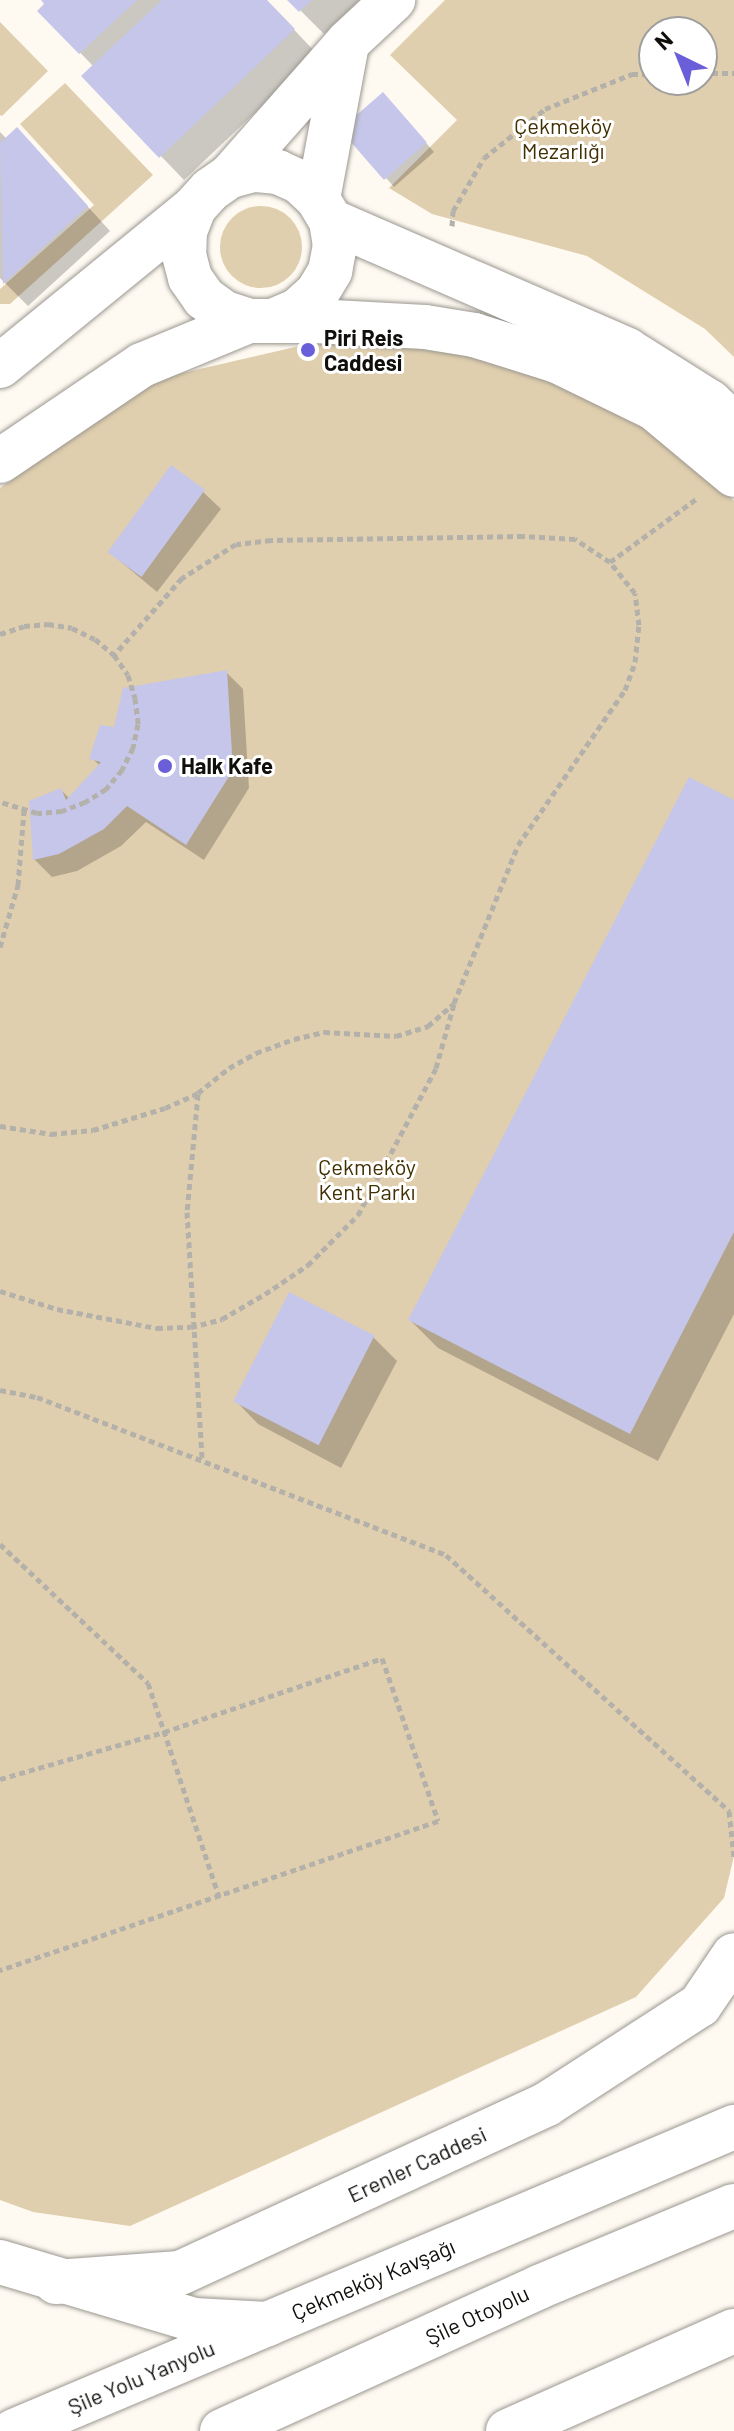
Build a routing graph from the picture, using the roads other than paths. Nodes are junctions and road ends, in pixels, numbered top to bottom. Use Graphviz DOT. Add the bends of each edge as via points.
graph roads {
  1 [pos="393,0"];
  2 [pos="348,42"];
  3 [pos="230,176"];
  4 [pos="194,208"];
  5 [pos="324,210"];
  6 [pos="262,321"];
  7 [pos="0,366"];
  8 [pos="734,425"];
  9 [pos="0,461"];
  10 [pos="733,474"];
  11 [pos="734,1955"];
  12 [pos="734,2127"];
  13 [pos="734,2206"];
  14 [pos="0,2262"];
  15 [pos="56,2282"];
  16 [pos="268,2324"];
  17 [pos="734,2331"];
  18 [pos="14,2431"];
  19 [pos="222,2431"];
  20 [pos="508,2431"];
  1 -- 2 [label="main road"];
  2 -- 3 [label="main road"];
  2 -- 5 [label="main road"];
  3 -- 4 [label="main road"];
  3 -- 5 [label="main road" via="253,170 278,172 300,182"];
  4 -- 6 [label="main road" via="185,231 190,278 215,306"];
  4 -- 7 [label="main road"];
  5 -- 6 [label="main road" via="335,246 330,271 298,310"];
  5 -- 8 [label="main road" via="627,350 710,402"];
  6 -- 9 [label="main road" via="142,365"];
  6 -- 10 [label="main road" via="425,327 474,335 557,361 654,408"];
  11 -- 15 [label="main road, Erenler Caddesi" via="700,2005 547,2104 180,2273"];
  12 -- 16 [label="main road, Çekmeköy Kavşağı"];
  13 -- 19 [label="main road, Şile Otoyolu" via="539,2287"];
  14 -- 15 [label="main road, Çekmeköy Kavşağı"];
  15 -- 16 [label="main road, Çekmeköy Kavşağı" via="194,2320"];
  16 -- 18 [label="main road, Şile Yolu Yanyolu"];
  17 -- 20 [label="main road"];
}
